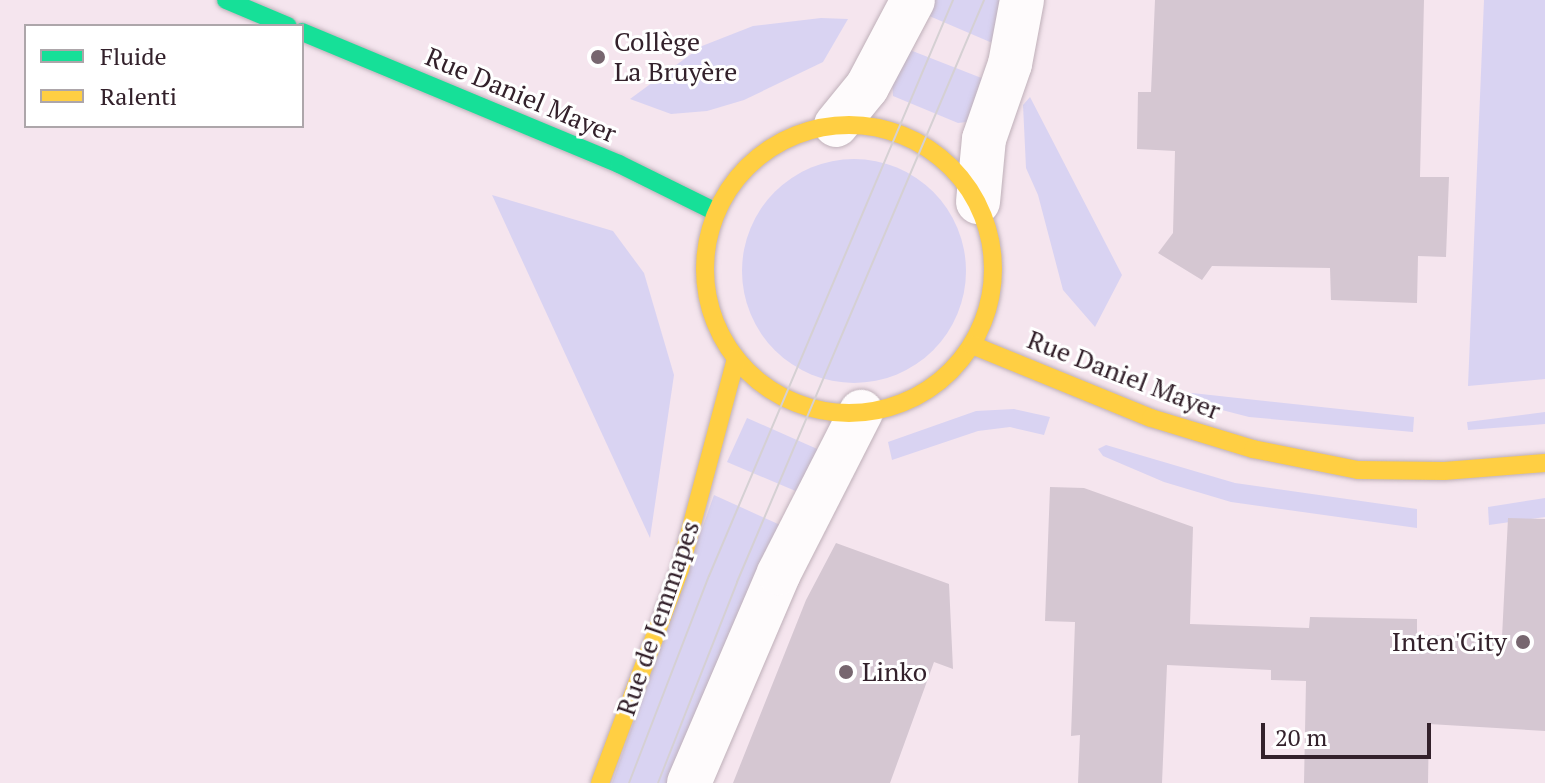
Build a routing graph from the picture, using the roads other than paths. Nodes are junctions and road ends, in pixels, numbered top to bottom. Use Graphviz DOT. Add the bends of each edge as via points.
graph roads {
  1 [pos="226,0"];
  2 [pos="913,0"];
  3 [pos="1022,0"];
  4 [pos="283,24"];
  5 [pos="304,33"];
  6 [pos="836,125"];
  7 [pos="978,202"];
  8 [pos="716,212"];
  9 [pos="972,345"];
  10 [pos="736,358"];
  11 [pos="861,412"];
  12 [pos="1545,463"];
  13 [pos="600,783"];
  14 [pos="689,783"];
  1 -- 4 [label="main road"];
  2 -- 6 [label="street" via="867,87"];
  3 -- 7 [label="street" via="1010,64 984,139"];
  5 -- 8 [label="main road, Rue Daniel Mayer" via="619,164"];
  6 -- 7 [label="main road" via="878,127 922,145 953,167"];
  6 -- 8 [label="main road" via="798,133 764,152 736,179"];
  7 -- 9 [label="main road" via="993,249 991,299"];
  8 -- 10 [label="main road" via="706,250 706,289 716,326"];
  9 -- 11 [label="main road" via="925,392"];
  9 -- 12 [label="main road, Rue Daniel Mayer" via="1151,418 1268,452 1358,470 1444,471"];
  10 -- 11 [label="main road" via="761,383 792,402"];
  10 -- 13 [label="main road, Rue de Jemmapes" via="680,569"];
  11 -- 14 [label="street" via="779,573"];
}
